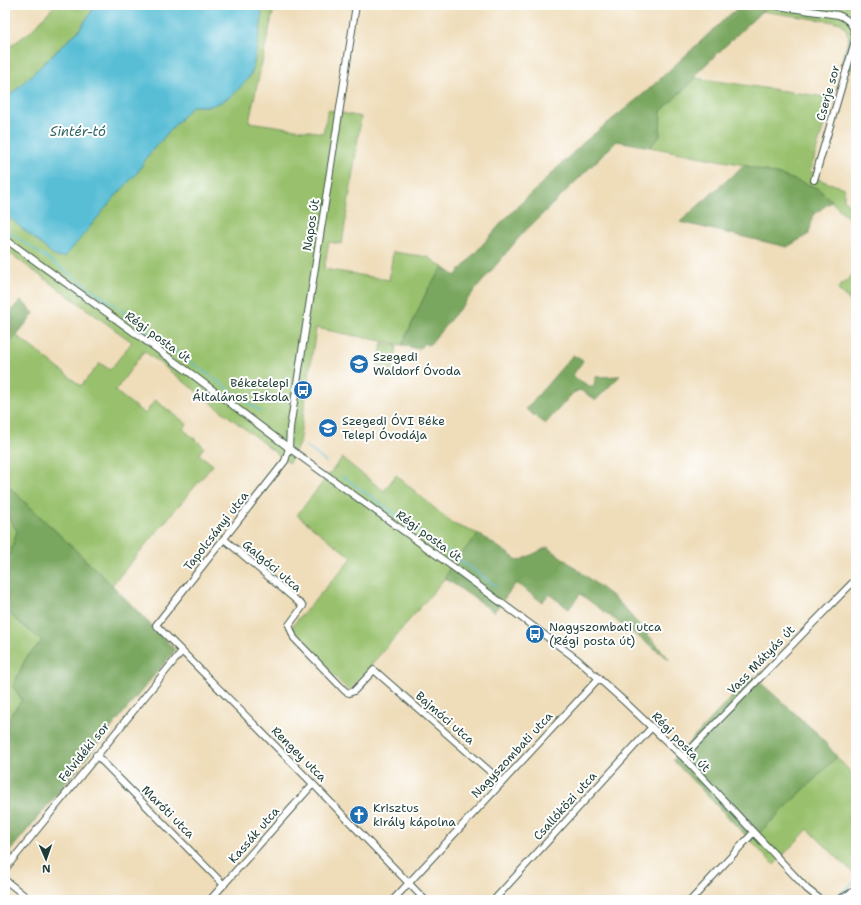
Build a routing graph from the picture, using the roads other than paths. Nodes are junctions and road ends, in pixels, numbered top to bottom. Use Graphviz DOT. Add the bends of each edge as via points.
graph roads {
  1 [pos="356,5"];
  2 [pos="770,5"];
  3 [pos="814,180"];
  4 [pos="5,239"];
  5 [pos="289,448"];
  6 [pos="224,539"];
  7 [pos="856,579"];
  8 [pos="156,625"];
  9 [pos="182,650"];
  10 [pos="374,670"];
  11 [pos="599,678"];
  12 [pos="652,727"];
  13 [pos="96,755"];
  14 [pos="683,757"];
  15 [pos="502,782"];
  16 [pos="313,784"];
  17 [pos="753,833"];
  18 [pos="5,869"];
  19 [pos="5,880"];
  20 [pos="408,883"];
  21 [pos="224,885"];
  22 [pos="807,889"];
  23 [pos="856,891"];
  24 [pos="30,900"];
  25 [pos="210,900"];
  26 [pos="393,900"];
  27 [pos="426,900"];
  28 [pos="494,900"];
  29 [pos="691,900"];
  30 [pos="814,900"];
  31 [pos="821,900"];
  32 [pos="838,900"];
  33 [pos="849,900"];
  1 -- 5 [label="street, Napos út" via="290,428"];
  2 -- 3 [label="street, Cserje sor" via="838,15 848,20 854,30 855,41"];
  4 -- 5 [label="street, Régi posta út"];
  5 -- 6 [label="street, Tapolcsányi utca" via="285,461"];
  5 -- 11 [label="street, Régi posta út" via="456,569"];
  6 -- 8 [label="street, Tapolcsányi utca"];
  6 -- 10 [label="street, Galgóci utca" via="302,606 289,625 294,638 345,691 354,691"];
  7 -- 14 [label="street, Vass Mátyás út"];
  8 -- 9 [label="street, Rengey utca"];
  9 -- 13 [label="street, Felvidéki sor"];
  9 -- 16 [label="street, Rengey utca"];
  10 -- 15 [label="street, Bajmóci utca"];
  11 -- 12 [label="street, Régi posta út"];
  11 -- 15 [label="street, Nagyszombati utca"];
  12 -- 14 [label="street, Régi posta út"];
  12 -- 28 [label="street, Csallóközi utca"];
  13 -- 18 [label="street, Felvidéki sor"];
  13 -- 21 [label="street, Maróti utca"];
  14 -- 17 [label="street, Régi posta út"];
  15 -- 20 [label="street, Nagyszombati utca"];
  16 -- 20 [label="street, Rengey utca"];
  16 -- 21 [label="street, Kassák utca"];
  17 -- 22 [label="street, Régi posta út"];
  17 -- 29 [label="street"];
  19 -- 24 [label="street"];
  20 -- 26 [label="street, Nagyszombati utca"];
  20 -- 27 [label="street, Rengey utca"];
  21 -- 25 [label="street, Kassák utca"];
  22 -- 30 [label="street, Régi posta út"];
  22 -- 31 [label="street, Régi posta út"];
  23 -- 32 [label="street"];
  23 -- 33 [label="street"];
}
